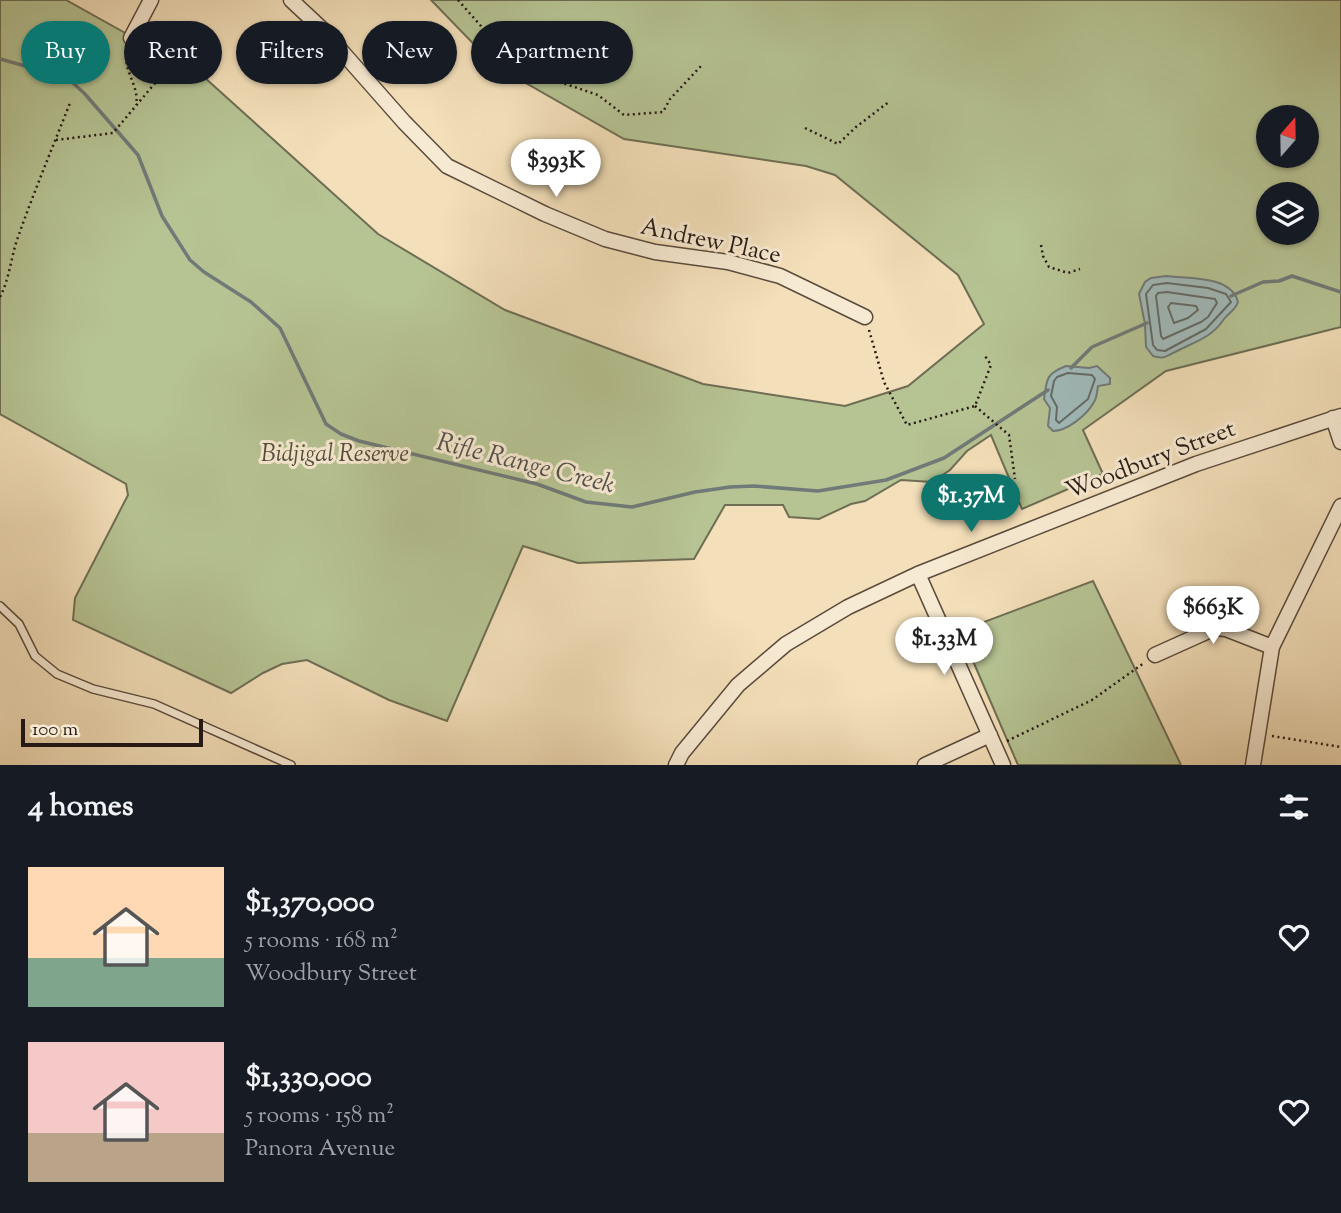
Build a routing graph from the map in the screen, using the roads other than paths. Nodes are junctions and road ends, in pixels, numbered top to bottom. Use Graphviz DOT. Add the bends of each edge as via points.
graph roads {
  1 [pos="151,0"];
  2 [pos="291,0"];
  3 [pos="140,21"];
  4 [pos="865,317"];
  5 [pos="1337,417"];
  6 [pos="1341,442"];
  7 [pos="1341,506"];
  8 [pos="918,574"];
  9 [pos="0,606"];
  10 [pos="1272,648"];
  11 [pos="1155,655"];
  12 [pos="992,741"];
  13 [pos="933,763"];
  14 [pos="291,765"];
  15 [pos="676,765"];
  16 [pos="1003,765"];
  17 [pos="1253,765"];
  1 -- 3 [label="street"];
  2 -- 4 [label="street, Andrew Place" via="447,166 605,239 780,276"];
  5 -- 6 [label="street"];
  5 -- 8 [label="street, Woodbury Street" via="1196,464"];
  7 -- 10 [label="street"];
  8 -- 12 [label="street"];
  8 -- 15 [label="street, Woodbury Street" via="848,607 786,644 738,685"];
  9 -- 14 [label="lane" via="19,624 35,656 57,674 93,689 154,704"];
  10 -- 11 [label="street" via="1215,628"];
  10 -- 17 [label="street"];
  12 -- 13 [label="street"];
  12 -- 16 [label="street"];
}
